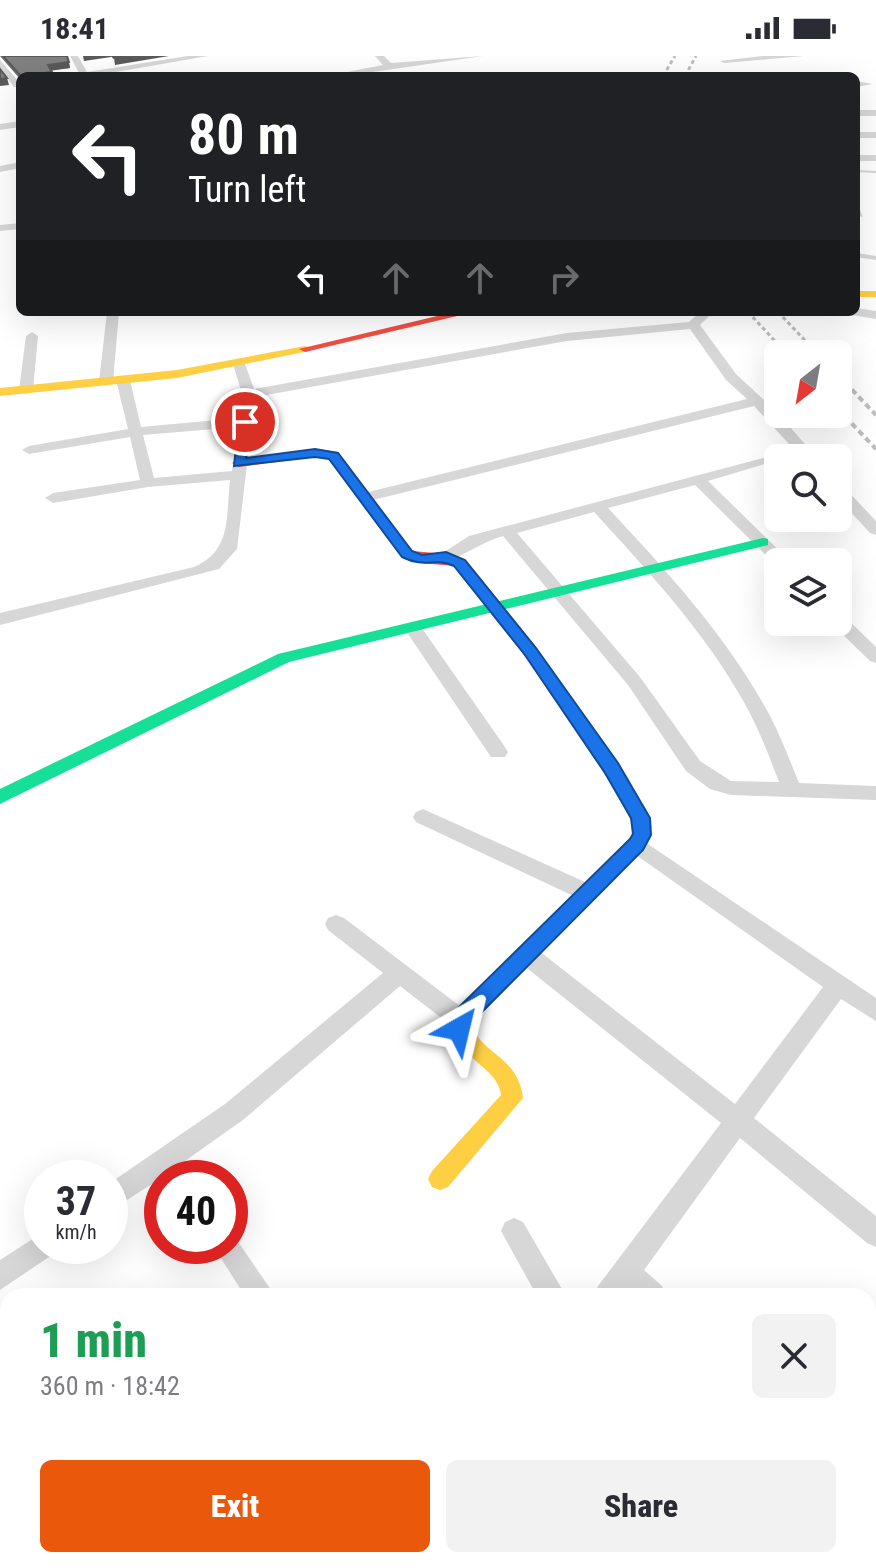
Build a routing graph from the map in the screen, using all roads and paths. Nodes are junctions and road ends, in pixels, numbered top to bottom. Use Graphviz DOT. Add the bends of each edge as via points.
graph roads {
  1 [pos="137,56"];
  2 [pos="204,56"];
  3 [pos="379,56"];
  4 [pos="479,56"];
  5 [pos="800,56"];
  6 [pos="724,61"];
  7 [pos="0,62"];
  8 [pos="408,64"];
  9 [pos="143,66"];
  10 [pos="389,66"];
  11 [pos="104,72"];
  12 [pos="354,72"];
  13 [pos="412,72"];
  14 [pos="860,84"];
  15 [pos="868,84"];
  16 [pos="15,85"];
  17 [pos="113,316"];
  18 [pos="449,316"];
  19 [pos="703,316"];
  20 [pos="693,325"];
  21 [pos="32,336"];
  22 [pos="239,364"];
  23 [pos="115,381"];
  24 [pos="26,390"];
  25 [pos="0,392"];
  26 [pos="249,394"];
  27 [pos="757,401"];
  28 [pos="245,422"];
  29 [pos="134,432"];
  30 [pos="797,444"];
  31 [pos="29,450"];
  32 [pos="764,462"];
  33 [pos="238,469"];
  34 [pos="698,480"];
  35 [pos="148,483"];
  36 [pos="365,497"];
  37 [pos="53,498"];
  38 [pos="852,504"];
  39 [pos="598,507"];
  40 [pos="506,530"];
  41 [pos="876,530"];
  42 [pos="763,542"];
  43 [pos="769,548"];
  44 [pos="446,556"];
  45 [pos="654,567"];
  46 [pos="558,590"];
  47 [pos="494,607"];
  48 [pos="0,619"];
  49 [pos="413,628"];
  50 [pos="852,634"];
  51 [pos="876,657"];
  52 [pos="498,752"];
  53 [pos="792,790"];
  54 [pos="876,793"];
  55 [pos="0,797"];
  56 [pos="423,817"];
  57 [pos="636,844"];
  58 [pos="588,893"];
  59 [pos="336,924"];
  60 [pos="526,954"];
  61 [pos="400,973"];
  62 [pos="839,984"];
  63 [pos="876,1011"];
  64 [pos="461,1020"];
  65 [pos="739,1121"];
  66 [pos="181,1160"];
  67 [pos="440,1179"];
  68 [pos="514,1231"];
  69 [pos="876,1234"];
  70 [pos="24,1259"];
  71 [pos="239,1264"];
  72 [pos="626,1272"];
  73 [pos="0,1276"];
  74 [pos="255,1288"];
  75 [pos="547,1288"];
  76 [pos="614,1288"];
  77 [pos="643,1288"];
  1 -- 9 [label="street"];
  2 -- 9 [label="street"];
  3 -- 10 [label="street"];
  4 -- 8 [label="street"];
  5 -- 6 [label="street"];
  7 -- 16 [label="street"];
  8 -- 10 [label="street"];
  8 -- 13 [label="street"];
  9 -- 11 [label="street"];
  10 -- 12 [label="street"];
  14 -- 15 [label="street"];
  17 -- 23 [label="street"];
  18 -- 22 [label="main road"];
  19 -- 20 [label="street"];
  20 -- 26 [label="street" via="567,337"];
  20 -- 27 [label="street" via="731,377"];
  21 -- 24 [label="street"];
  22 -- 23 [label="main road"];
  22 -- 26 [label="street"];
  23 -- 24 [label="main road"];
  23 -- 29 [label="street"];
  24 -- 25 [label="main road"];
  26 -- 28 [label="street"];
  27 -- 30 [label="street"];
  27 -- 36 [label="street"];
  28 -- 29 [label="street"];
  28 -- 33 [label="street"];
  29 -- 31 [label="street"];
  29 -- 35 [label="street"];
  32 -- 34 [label="street"];
  33 -- 35 [label="street"];
  33 -- 36 [label="main road" via="325,453 339,461"];
  33 -- 48 [label="street" via="229,549 213,565"];
  34 -- 39 [label="street"];
  34 -- 42 [label="street"];
  35 -- 37 [label="street"];
  36 -- 44 [label="main road" via="413,558"];
  38 -- 41 [label="street"];
  39 -- 40 [label="street"];
  39 -- 45 [label="street"];
  40 -- 44 [label="street" via="475,539"];
  40 -- 46 [label="street"];
  42 -- 43 [label="street"];
  42 -- 45 [label="main road"];
  44 -- 47 [label="main road" via="460,563"];
  45 -- 46 [label="main road"];
  45 -- 53 [label="street" via="735,672"];
  46 -- 47 [label="main road"];
  46 -- 53 [label="street" via="634,681 693,766 731,788"];
  47 -- 49 [label="main road"];
  47 -- 57 [label="main road" via="612,768 641,818 642,835"];
  49 -- 52 [label="street"];
  49 -- 55 [label="main road" via="284,658"];
  50 -- 51 [label="street"];
  53 -- 54 [label="street"];
  56 -- 58 [label="street"];
  57 -- 58 [label="main road"];
  57 -- 62 [label="street"];
  58 -- 60 [label="main road"];
  59 -- 61 [label="street"];
  60 -- 64 [label="main road"];
  60 -- 65 [label="street"];
  61 -- 64 [label="street"];
  61 -- 66 [label="street"];
  62 -- 63 [label="street"];
  62 -- 65 [label="street"];
  64 -- 67 [label="main road" via="462,1038 505,1072 515,1088 512,1098"];
  65 -- 69 [label="street"];
  65 -- 72 [label="street"];
  68 -- 75 [label="street"];
  70 -- 73 [label="street"];
  71 -- 74 [label="street"];
  72 -- 76 [label="street"];
  72 -- 77 [label="street"];
}
